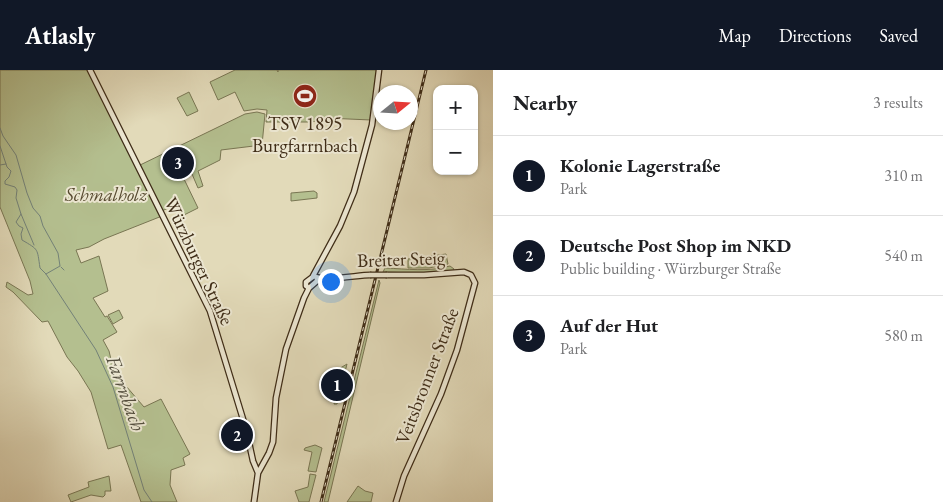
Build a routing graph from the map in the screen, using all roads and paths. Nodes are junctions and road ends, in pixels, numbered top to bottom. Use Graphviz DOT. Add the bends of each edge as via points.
graph roads {
  1 [pos="90,70"];
  2 [pos="379,70"];
  3 [pos="456,272"];
  4 [pos="316,278"];
  5 [pos="258,473"];
  6 [pos="254,502"];
  7 [pos="396,502"];
  1 -- 5 [label="street, Würzburger Straße" via="210,311"];
  2 -- 4 [label="street" via="372,125 354,192 317,268"];
  3 -- 4 [label="street, Breiter Steig, bridge"];
  3 -- 7 [label="street, Veitsbronner Straße" via="471,275 474,290 448,375"];
  4 -- 5 [label="street" via="306,282 308,287 286,349 276,398 274,437"];
  5 -- 6 [label="street, Würzburger Straße"];
}
